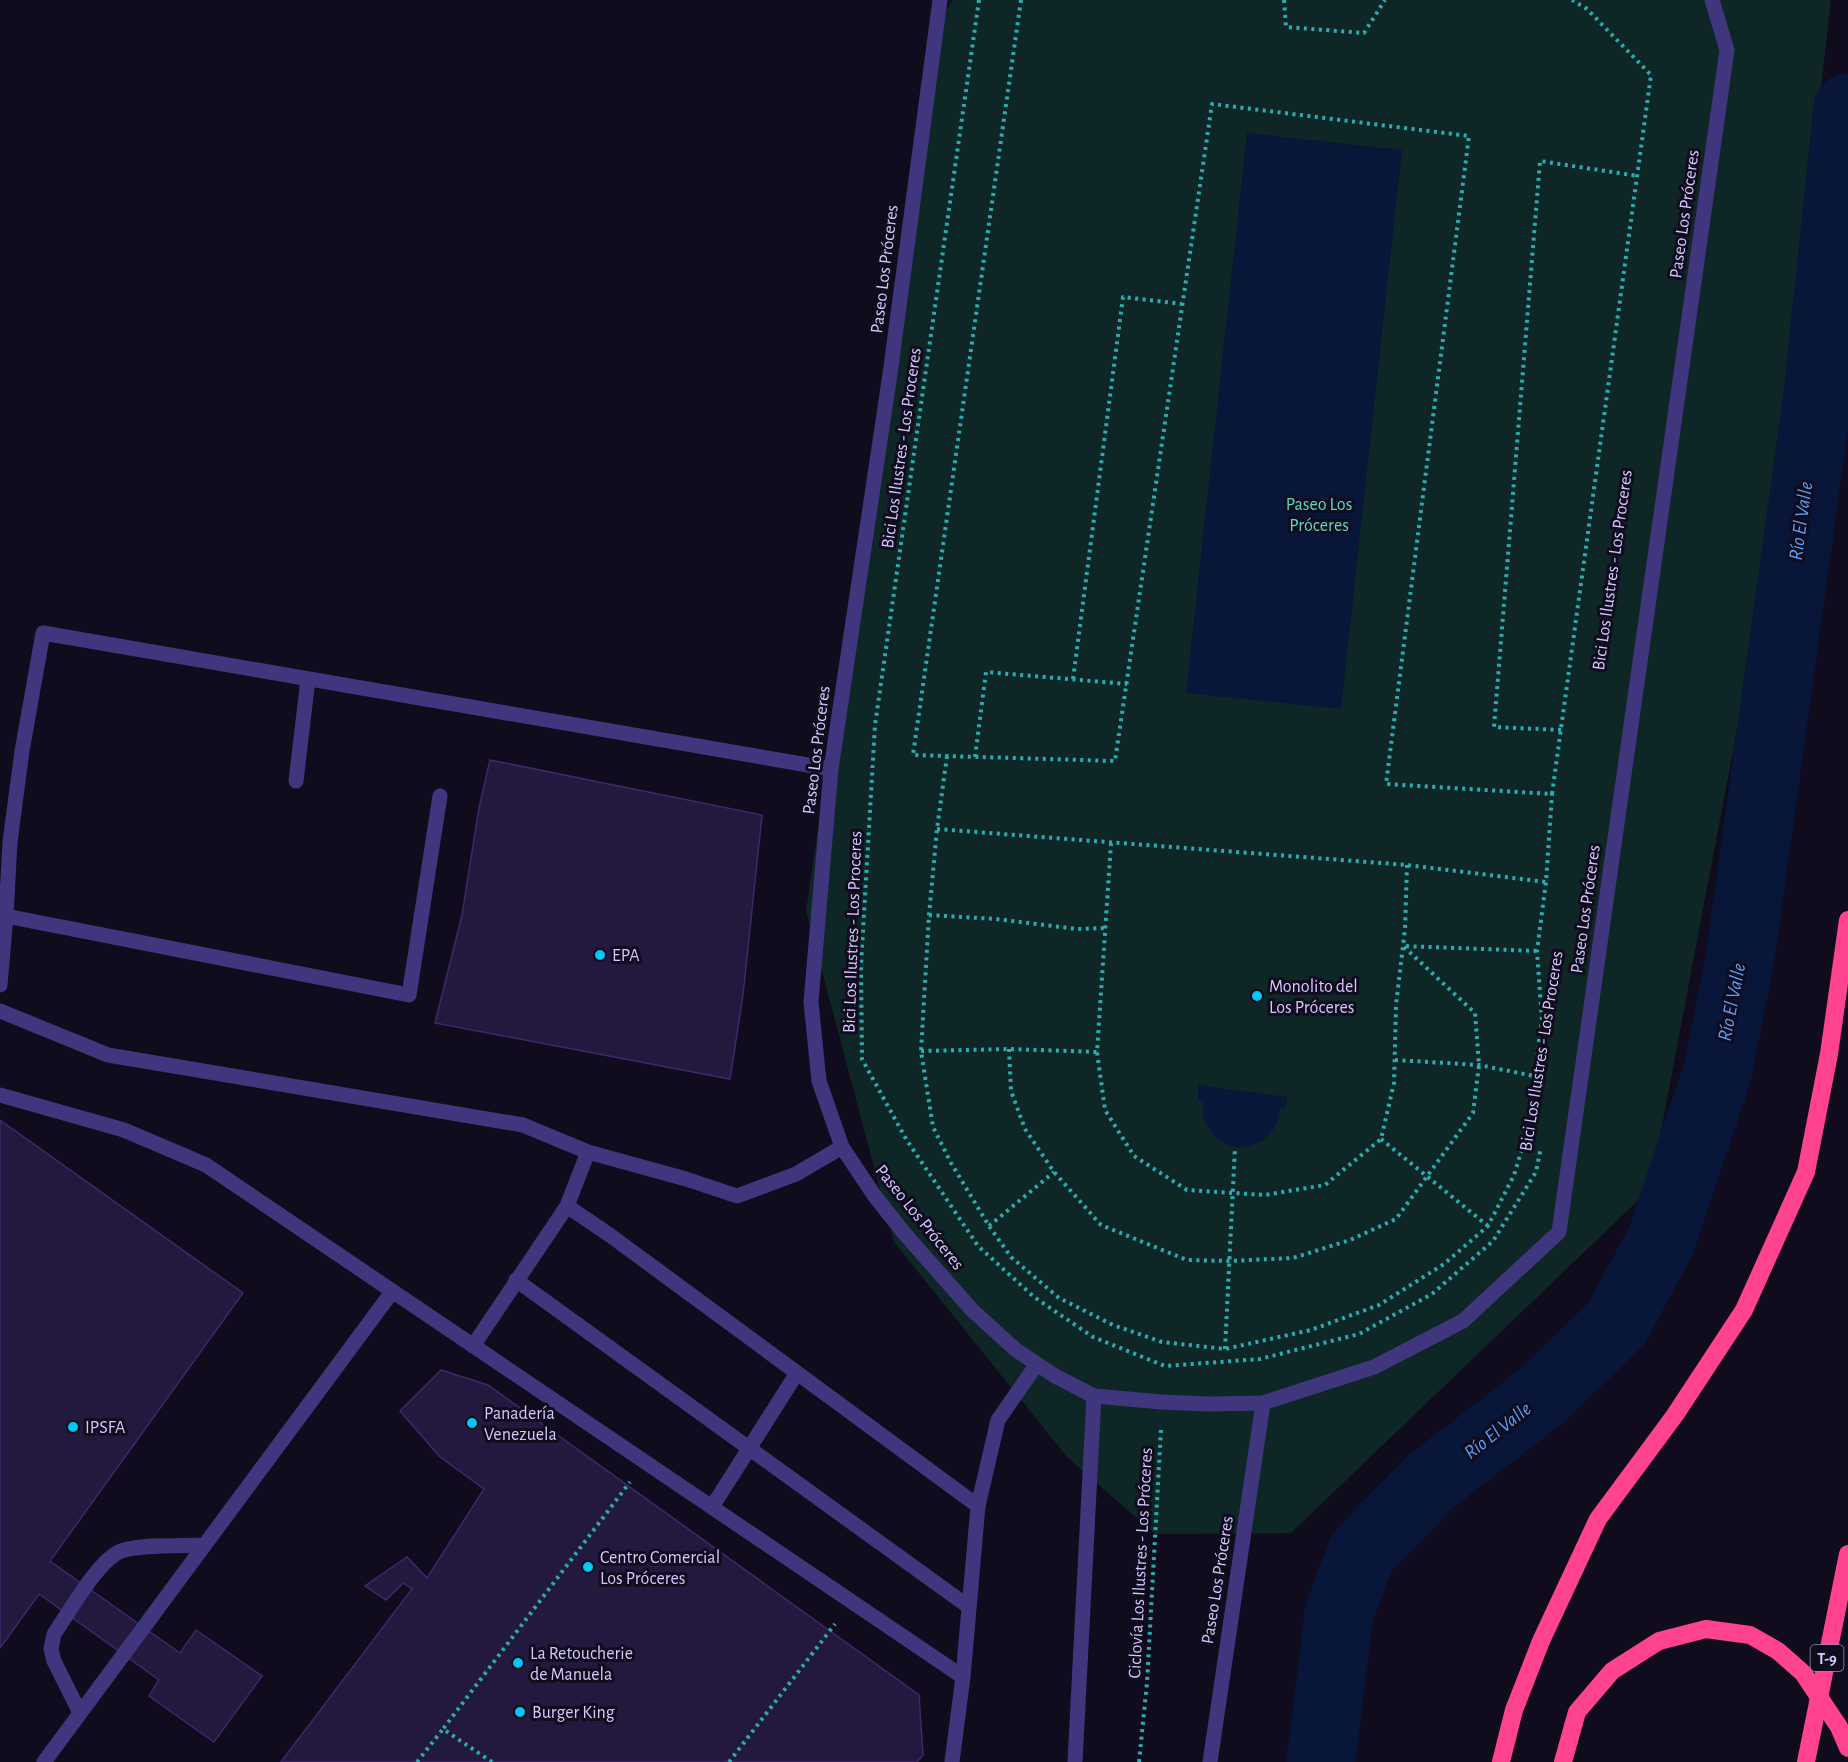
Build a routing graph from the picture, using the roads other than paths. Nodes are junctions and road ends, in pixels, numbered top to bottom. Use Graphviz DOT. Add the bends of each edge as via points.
graph roads {
  1 [pos="940,0"];
  2 [pos="1712,0"];
  3 [pos="308,680"];
  4 [pos="831,770"];
  5 [pos="296,781"];
  6 [pos="440,796"];
  7 [pos="6,916"];
  8 [pos="1848,920"];
  9 [pos="0,985"];
  10 [pos="0,1011"];
  11 [pos="0,1095"];
  12 [pos="842,1147"];
  13 [pos="588,1152"];
  14 [pos="567,1206"];
  15 [pos="516,1280"];
  16 [pos="392,1292"];
  17 [pos="473,1346"];
  18 [pos="1037,1364"];
  19 [pos="797,1373"];
  20 [pos="1094,1396"];
  21 [pos="1263,1403"];
  22 [pos="751,1449"];
  23 [pos="978,1506"];
  24 [pos="712,1507"];
  25 [pos="204,1545"];
  26 [pos="1848,1554"];
  27 [pos="969,1607"];
  28 [pos="963,1677"];
  29 [pos="80,1713"];
  30 [pos="1848,1748"];
  31 [pos="44,1762"];
  32 [pos="952,1762"];
  33 [pos="1075,1762"];
  34 [pos="1210,1762"];
  35 [pos="1501,1762"];
  36 [pos="1563,1762"];
  37 [pos="1806,1762"];
  1 -- 4 [label="street, Paseo Los Próceres"];
  2 -- 21 [label="street, Paseo Los Próceres" via="1727,50 1558,1232 1463,1322 1374,1367"];
  3 -- 4 [label="street"];
  3 -- 5 [label="street"];
  3 -- 7 [label="street" via="43,633 10,842"];
  4 -- 12 [label="street, Paseo Los Próceres" via="811,1002 819,1081"];
  6 -- 7 [label="street" via="409,995"];
  7 -- 9 [label="street"];
  8 -- 35 [label="highway" via="1829,1054 1806,1172 1744,1310 1675,1415 1598,1519 1541,1641 1514,1710"];
  10 -- 13 [label="street" via="108,1055 523,1125"];
  11 -- 16 [label="street" via="124,1130 207,1165"];
  12 -- 13 [label="street" via="796,1174 737,1196"];
  12 -- 18 [label="street, Paseo Los Próceres" via="904,1233 972,1310"];
  13 -- 14 [label="street"];
  14 -- 15 [label="street"];
  14 -- 19 [label="street"];
  15 -- 17 [label="street"];
  15 -- 22 [label="street"];
  16 -- 17 [label="street"];
  16 -- 25 [label="street"];
  17 -- 24 [label="street"];
  18 -- 20 [label="street, Paseo Los Próceres"];
  18 -- 23 [label="street" via="998,1420"];
  19 -- 22 [label="street"];
  19 -- 23 [label="street"];
  20 -- 21 [label="street, Paseo Los Próceres" via="1209,1404"];
  20 -- 33 [label="street"];
  21 -- 34 [label="street, Paseo Los Próceres"];
  22 -- 24 [label="street"];
  22 -- 27 [label="street"];
  23 -- 27 [label="street"];
  24 -- 28 [label="street"];
  25 -- 29 [label="street"];
  25 -- 29 [label="street" via="132,1548 104,1561 54,1634 51,1649"];
  26 -- 37 [label="highway, T-9, bridge"];
  27 -- 28 [label="street"];
  28 -- 32 [label="street"];
  29 -- 31 [label="street"];
  30 -- 36 [label="highway" via="1839,1727 1803,1673 1778,1651 1750,1635 1706,1629 1659,1641 1612,1671 1577,1712"];
}
